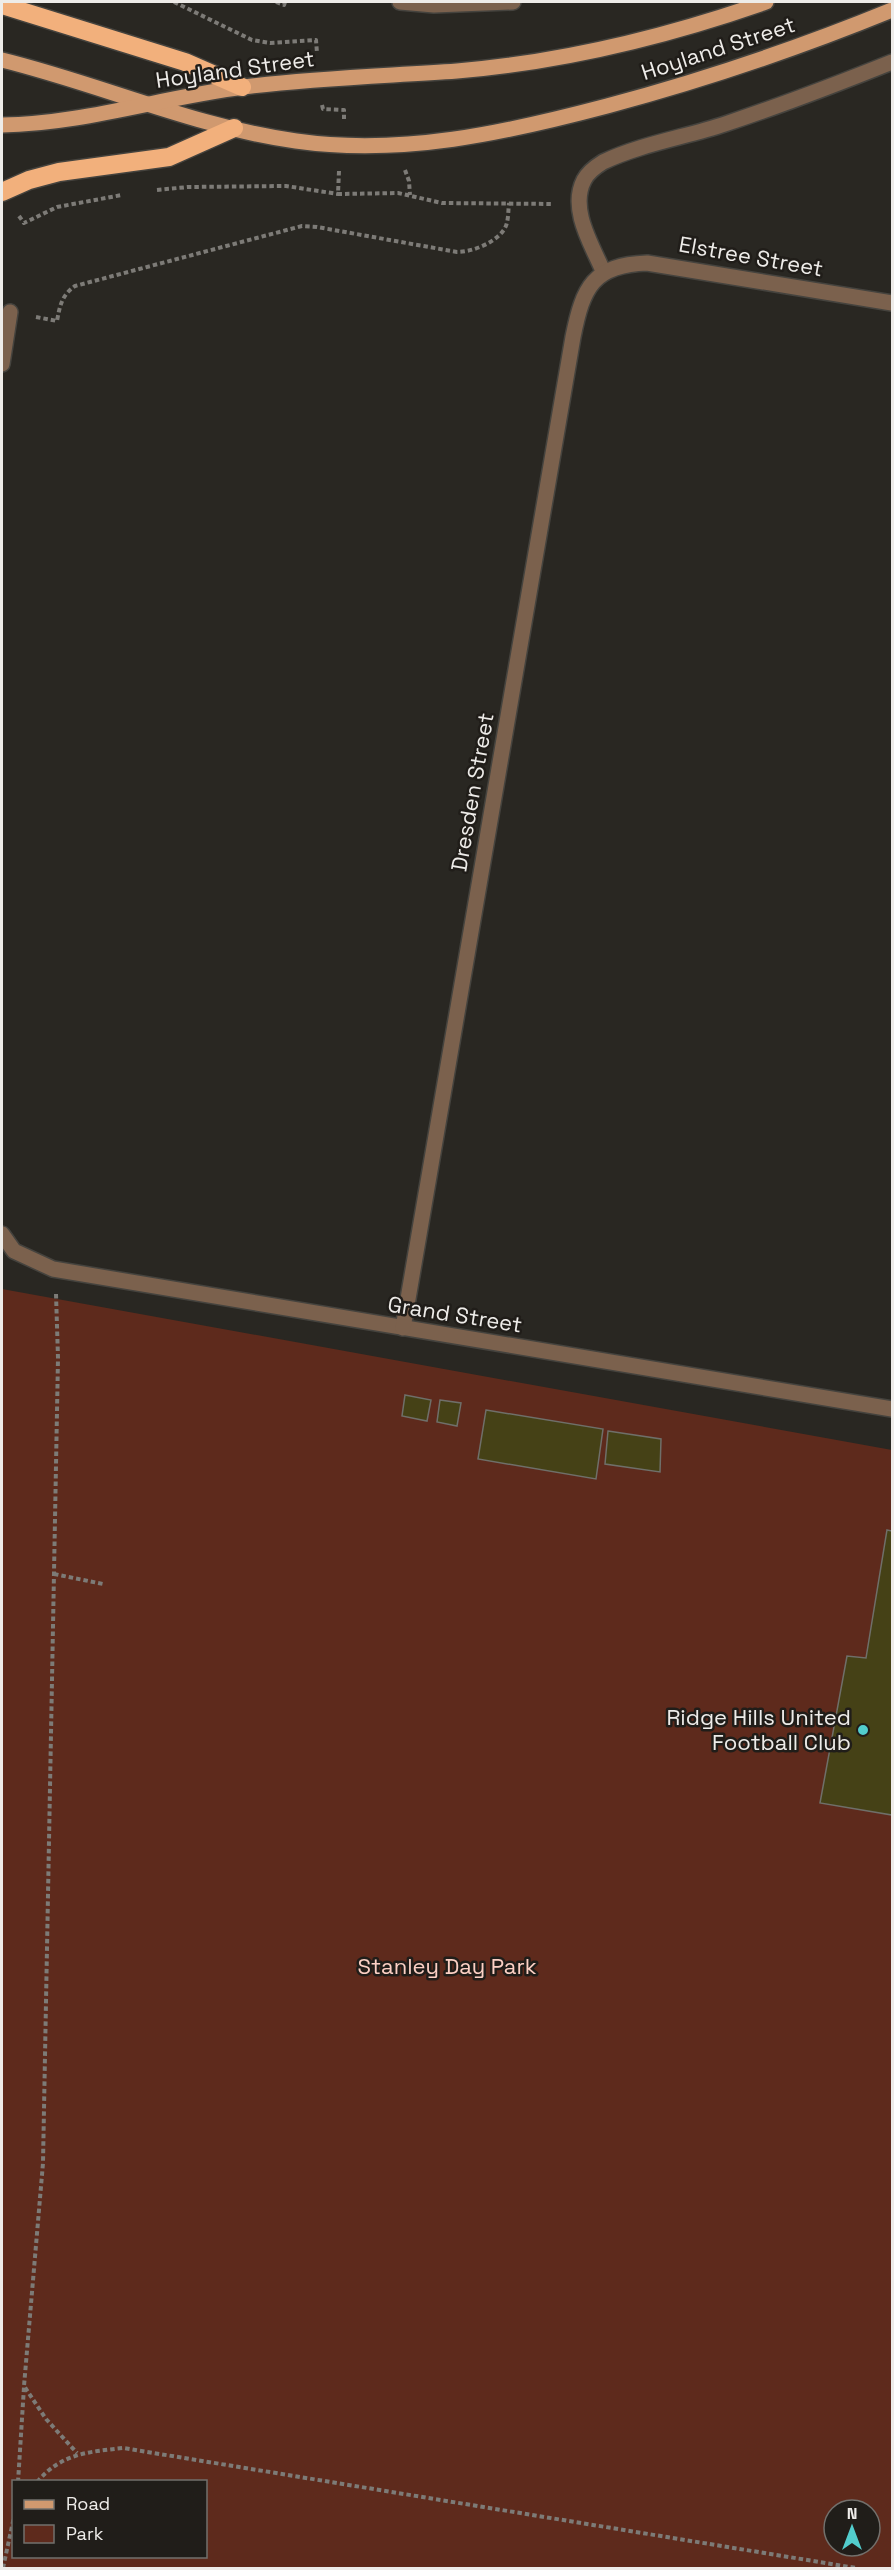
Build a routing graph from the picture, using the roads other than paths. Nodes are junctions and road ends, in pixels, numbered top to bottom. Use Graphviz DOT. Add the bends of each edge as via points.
graph roads {
  1 [pos="400,2"];
  2 [pos="513,2"];
  3 [pos="766,2"];
  4 [pos="435,3"];
  5 [pos="2,5"];
  6 [pos="892,10"];
  7 [pos="2,60"];
  8 [pos="892,62"];
  9 [pos="242,87"];
  10 [pos="147,103"];
  11 [pos="2,125"];
  12 [pos="234,128"];
  13 [pos="2,192"];
  14 [pos="603,271"];
  15 [pos="892,303"];
  16 [pos="10,312"];
  17 [pos="2,364"];
  18 [pos="2,1234"];
  19 [pos="404,1328"];
  20 [pos="892,1409"];
  1 -- 4 [label="street"];
  2 -- 4 [label="street"];
  3 -- 9 [label="main road, Hoyland Street" via="668,34 534,61"];
  5 -- 9 [label="highway" via="185,62"];
  6 -- 12 [label="main road, Hoyland Street" via="719,74 472,138 341,146 275,138"];
  7 -- 10 [label="main road"];
  8 -- 14 [label="street" via="822,90 604,162 591,170 583,181 579,205"];
  9 -- 10 [label="main road, Hoyland Street"];
  10 -- 11 [label="main road" via="75,118"];
  10 -- 12 [label="main road, Hoyland Street"];
  12 -- 13 [label="highway" via="169,157 59,172"];
  14 -- 15 [label="street, Elstree Street" via="630,263 671,265"];
  14 -- 19 [label="street, Dresden Street" via="592,282 583,301 573,337"];
  16 -- 17 [label="street"];
  18 -- 19 [label="street, Grand Street" via="14,1251 53,1269"];
  19 -- 20 [label="street, Grand Street"];
}
